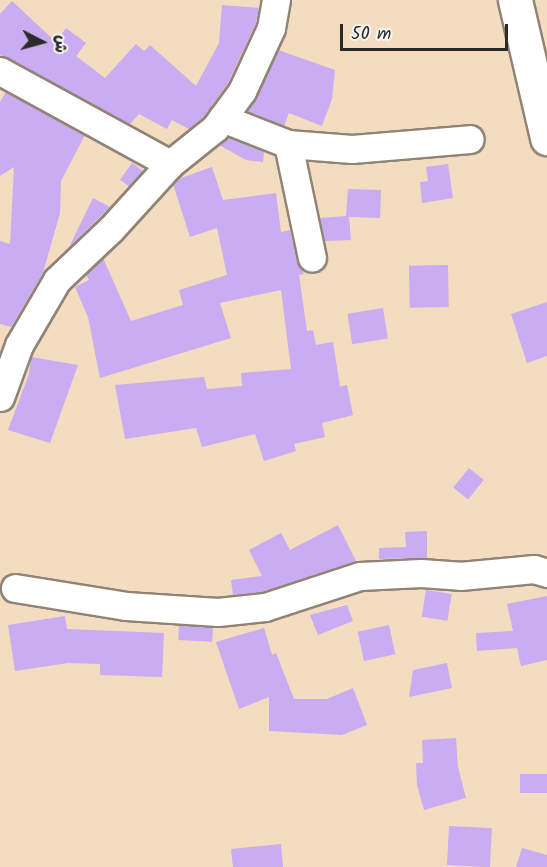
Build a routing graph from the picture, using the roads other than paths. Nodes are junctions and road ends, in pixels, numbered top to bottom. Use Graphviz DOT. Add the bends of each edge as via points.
graph roads {
  1 [pos="276,0"];
  2 [pos="515,0"];
  3 [pos="0,71"];
  4 [pos="222,118"];
  5 [pos="547,138"];
  6 [pos="470,140"];
  7 [pos="288,144"];
  8 [pos="170,164"];
  9 [pos="312,258"];
  10 [pos="9,347"];
  11 [pos="0,397"];
  12 [pos="547,573"];
  13 [pos="15,588"];
  1 -- 4 [label="street" via="271,28 257,62"];
  2 -- 5 [label="main road"];
  3 -- 8 [label="street"];
  4 -- 7 [label="street"];
  4 -- 8 [label="street"];
  6 -- 7 [label="street" via="352,149"];
  7 -- 9 [label="street"];
  8 -- 10 [label="street" via="111,229 57,280"];
  10 -- 11 [label="street"];
  12 -- 13 [label="street" via="534,569 460,576 360,576 265,607 218,612 126,606"];
}
